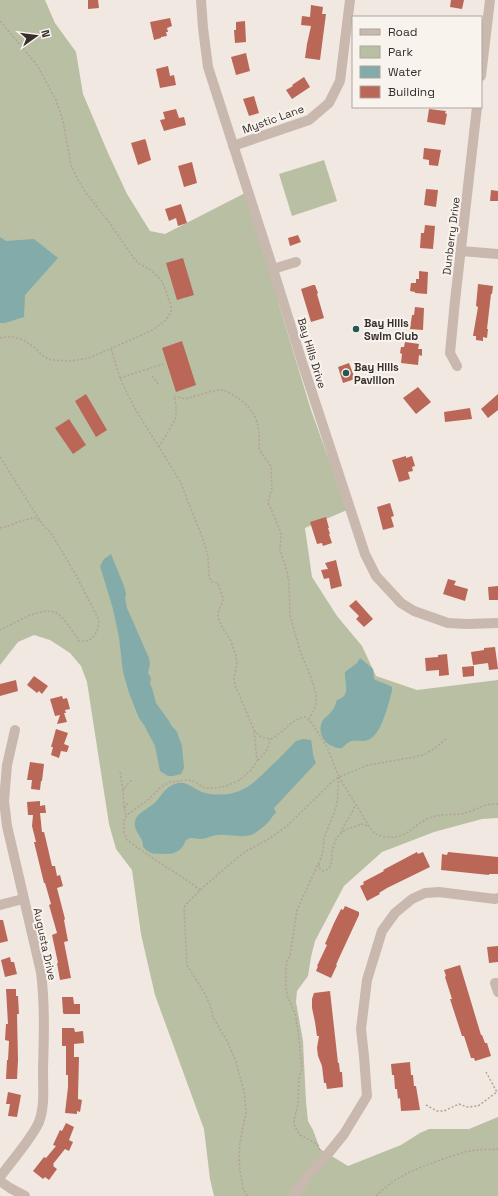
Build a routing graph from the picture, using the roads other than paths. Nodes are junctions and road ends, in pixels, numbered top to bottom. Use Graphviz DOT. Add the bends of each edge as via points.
graph roads {
  1 [pos="201,0"];
  2 [pos="350,0"];
  3 [pos="490,0"];
  4 [pos="482,68"];
  5 [pos="478,108"];
  6 [pos="233,146"];
  7 [pos="461,250"];
  8 [pos="498,254"];
  9 [pos="296,262"];
  10 [pos="273,269"];
  11 [pos="457,366"];
  12 [pos="498,623"];
  13 [pos="15,730"];
  14 [pos="498,898"];
  15 [pos="23,899"];
  16 [pos="0,905"];
  17 [pos="498,983"];
  18 [pos="498,992"];
  19 [pos="0,1177"];
  20 [pos="0,1181"];
  21 [pos="25,1196"];
  22 [pos="294,1196"];
  1 -- 6 [label="street, Bay Hills Drive" via="208,67"];
  2 -- 6 [label="street, Mystic Lane" via="340,81 329,103 309,120"];
  3 -- 4 [label="street"];
  5 -- 7 [label="street, Dunberry Drive"];
  6 -- 10 [label="street, Bay Hills Drive"];
  7 -- 8 [label="street"];
  7 -- 11 [label="street, Dunberry Drive" via="450,353"];
  9 -- 10 [label="street"];
  10 -- 12 [label="street, Bay Hills Drive" via="352,517 376,576 401,603 429,617 448,623"];
  13 -- 15 [label="street, Augusta Drive" via="7,765 4,801"];
  14 -- 22 [label="street" via="425,893 412,899 395,913 382,931 367,980 361,1029 367,1096 344,1134"];
  15 -- 16 [label="street"];
  15 -- 19 [label="street, Augusta Drive" via="41,972 43,992 43,1105 39,1122 30,1138"];
  17 -- 18 [label="street" via="495,983"];
  20 -- 21 [label="street"];
}
